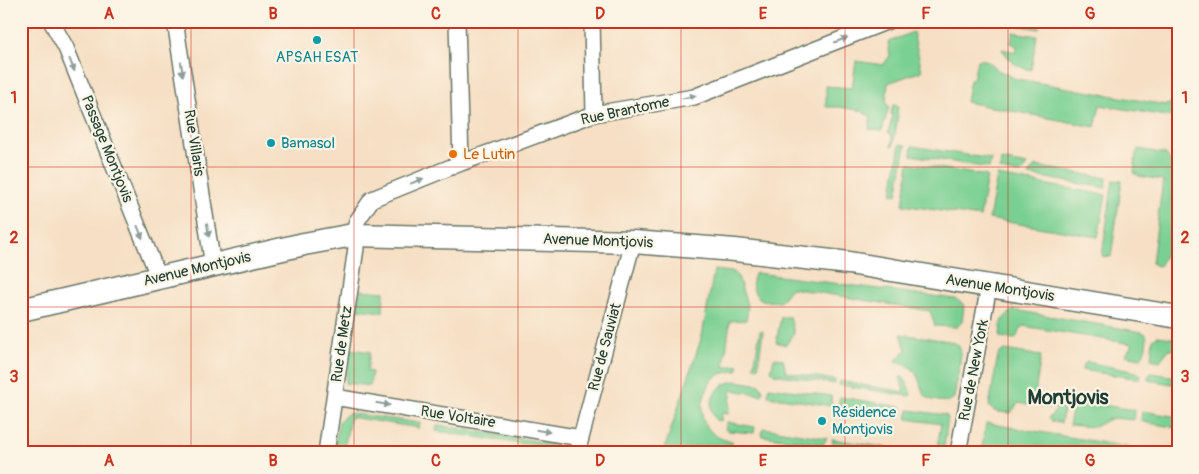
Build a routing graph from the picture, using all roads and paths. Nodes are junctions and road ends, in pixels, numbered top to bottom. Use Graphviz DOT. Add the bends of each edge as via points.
graph roads {
  1 [pos="51,21"];
  2 [pos="175,21"];
  3 [pos="457,21"];
  4 [pos="592,21"];
  5 [pos="888,21"];
  6 [pos="594,114"];
  7 [pos="461,163"];
  8 [pos="353,235"];
  9 [pos="634,242"];
  10 [pos="214,266"];
  11 [pos="159,278"];
  12 [pos="989,286"];
  13 [pos="21,310"];
  14 [pos="1178,316"];
  15 [pos="334,397"];
  16 [pos="581,438"];
  17 [pos="326,453"];
  18 [pos="577,453"];
  19 [pos="958,453"];
  1 -- 11 [label="street, Passage Montjovis, one-way" via="66,48"];
  2 -- 10 [label="street, Rue Villaris, one-way"];
  3 -- 7 [label="street"];
  4 -- 6 [label="street"];
  6 -- 5 [label="street, Rue Brantome, one-way" via="694,97"];
  6 -- 7 [label="street, Rue Brantome"];
  8 -- 7 [label="street, Rue Brantome, one-way" via="357,221 372,199"];
  8 -- 9 [label="main road, Avenue Montjovis"];
  8 -- 10 [label="main road, Avenue Montjovis"];
  8 -- 15 [label="street, Rue de Metz" via="356,248"];
  9 -- 12 [label="main road, Avenue Montjovis" via="840,262"];
  9 -- 16 [label="street, Rue de Sauviat"];
  10 -- 11 [label="main road, Avenue Montjovis"];
  11 -- 13 [label="main road, Avenue Montjovis"];
  12 -- 14 [label="main road, Avenue Montjovis"];
  12 -- 19 [label="street, Rue de New York"];
  15 -- 16 [label="street, Rue Voltaire, one-way"];
  15 -- 17 [label="street, Rue de Metz"];
  16 -- 18 [label="street, Rue de Sauviat"];
}
